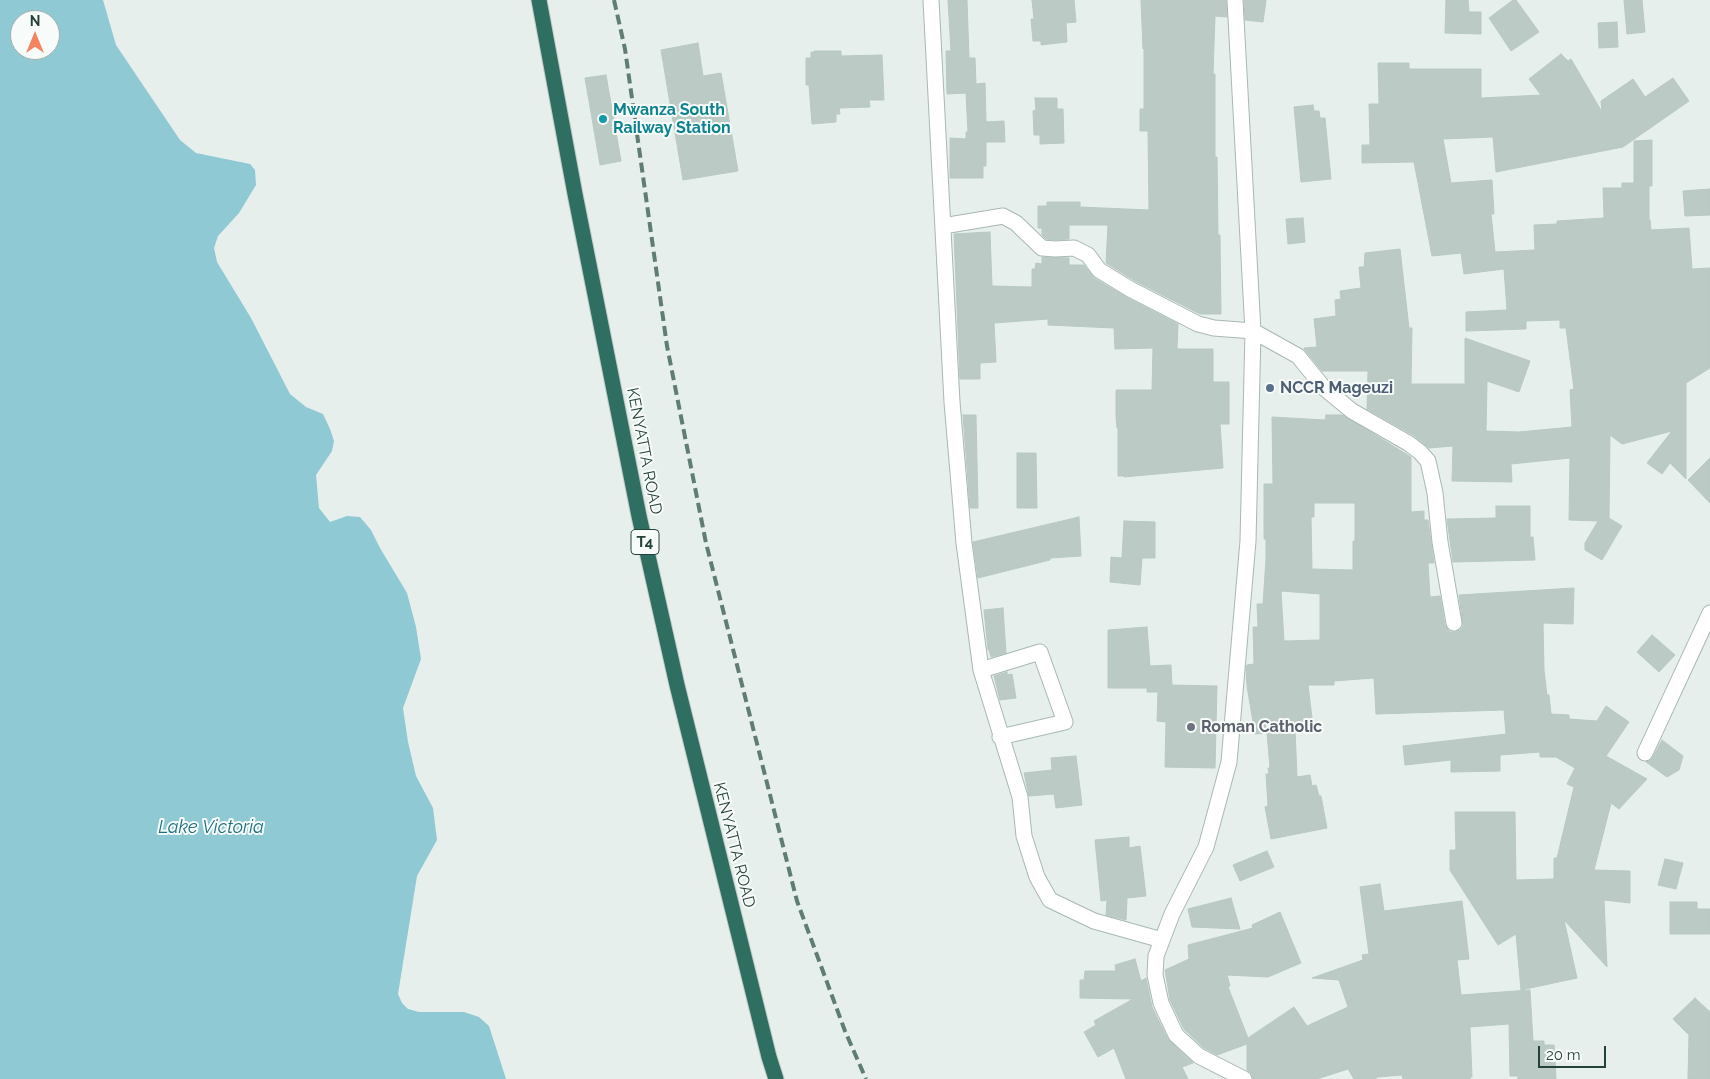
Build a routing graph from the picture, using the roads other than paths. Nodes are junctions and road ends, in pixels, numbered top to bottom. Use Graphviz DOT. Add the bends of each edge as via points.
graph roads {
  1 [pos="539,0"];
  2 [pos="931,0"];
  3 [pos="1235,0"];
  4 [pos="943,226"];
  5 [pos="1253,330"];
  6 [pos="1710,613"];
  7 [pos="1454,623"];
  8 [pos="981,670"];
  9 [pos="1000,737"];
  10 [pos="1645,753"];
  11 [pos="1162,940"];
  12 [pos="776,1079"];
  13 [pos="1244,1079"];
  1 -- 12 [label="highway, KENYATTA ROAD / T4" via="639,516 677,685"];
  2 -- 4 [label="street"];
  3 -- 5 [label="street"];
  4 -- 5 [label="street" via="1003,216 1016,223 1042,248 1074,248 1088,255 1099,270 1198,324"];
  4 -- 8 [label="street" via="963,534"];
  5 -- 7 [label="street" via="1298,356 1324,388 1352,411 1408,443 1428,461 1436,493 1440,542"];
  5 -- 11 [label="street" via="1248,541 1229,762 1206,847"];
  6 -- 10 [label="street"];
  8 -- 9 [label="street"];
  8 -- 9 [label="street" via="1040,652 1065,722"];
  9 -- 11 [label="street" via="1020,797 1024,836 1037,877 1050,900 1094,921"];
  11 -- 13 [label="street" via="1156,956 1155,975 1161,1003 1176,1035 1199,1056"];
}
